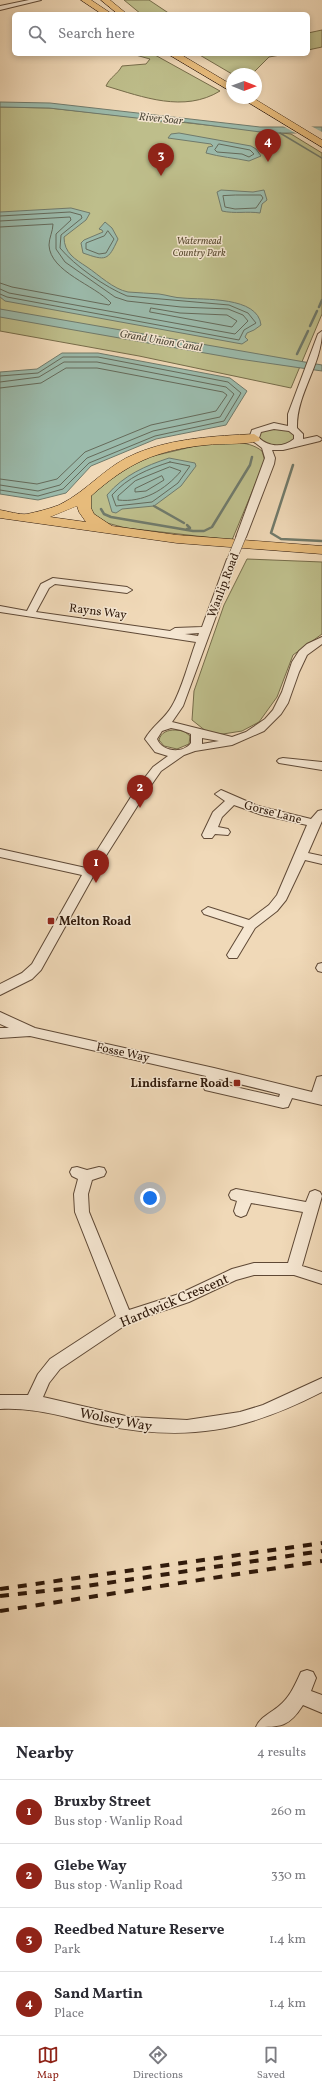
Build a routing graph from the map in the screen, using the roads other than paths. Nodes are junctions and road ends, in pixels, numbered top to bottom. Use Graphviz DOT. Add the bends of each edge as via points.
graph roads {
  1 [pos="38,0"];
  2 [pos="85,0"];
  3 [pos="105,0"];
  4 [pos="115,0"];
  5 [pos="119,0"];
  6 [pos="0,8"];
  7 [pos="105,12"];
  8 [pos="120,12"];
  9 [pos="130,12"];
  10 [pos="130,12"];
  11 [pos="176,56"];
  12 [pos="180,56"];
  13 [pos="191,56"];
  14 [pos="194,67"];
  15 [pos="226,78"];
  16 [pos="226,86"];
  17 [pos="262,101"];
  18 [pos="258,104"];
  19 [pos="287,119"];
  20 [pos="322,136"];
  21 [pos="322,144"];
  22 [pos="322,334"];
  23 [pos="292,414"];
  24 [pos="274,426"];
  25 [pos="294,430"];
  26 [pos="254,438"];
  27 [pos="294,444"];
  28 [pos="266,446"];
  29 [pos="269,464"];
  30 [pos="84,496"];
  31 [pos="0,513"];
  32 [pos="0,523"];
  33 [pos="140,535"];
  34 [pos="322,550"];
  35 [pos="322,558"];
  36 [pos="127,590"];
  37 [pos="0,609"];
  38 [pos="30,614"];
  39 [pos="204,635"];
  40 [pos="322,640"];
  41 [pos="178,706"];
  42 [pos="184,726"];
  43 [pos="162,727"];
  44 [pos="196,733"];
  45 [pos="233,739"];
  46 [pos="193,748"];
  47 [pos="159,750"];
  48 [pos="180,753"];
  49 [pos="283,760"];
  50 [pos="322,766"];
  51 [pos="157,769"];
  52 [pos="221,794"];
  53 [pos="232,801"];
  54 [pos="318,818"];
  55 [pos="224,832"];
  56 [pos="0,853"];
  57 [pos="300,855"];
  58 [pos="322,860"];
  59 [pos="89,873"];
  60 [pos="208,911"];
  61 [pos="251,925"];
  62 [pos="233,955"];
  63 [pos="2,990"];
  64 [pos="0,1017"];
  65 [pos="32,1032"];
  66 [pos="0,1034"];
  67 [pos="322,1080"];
  68 [pos="319,1099"];
  69 [pos="87,1173"];
  70 [pos="241,1211"];
  71 [pos="294,1269"];
  72 [pos="322,1278"];
  73 [pos="125,1318"];
  74 [pos="322,1385"];
  75 [pos="34,1401"];
  76 [pos="0,1402"];
  77 [pos="307,1678"];
  78 [pos="301,1695"];
  79 [pos="322,1704"];
  80 [pos="265,1727"];
  1 -- 6 [label="street"];
  2 -- 7 [label="highway"];
  3 -- 8 [label="highway"];
  4 -- 9 [label="highway"];
  5 -- 10 [label="highway"];
  11 -- 14 [label="highway"];
  12 -- 14 [label="highway"];
  13 -- 15 [label="highway"];
  14 -- 16 [label="highway"];
  17 -- 19 [label="highway"];
  18 -- 19 [label="highway"];
  19 -- 20 [label="highway"];
  19 -- 21 [label="highway"];
  22 -- 23 [label="street"];
  23 -- 24 [label="street"];
  23 -- 25 [label="street"];
  24 -- 25 [label="street"];
  24 -- 26 [label="street" via="257,430"];
  25 -- 27 [label="street" via="299,438"];
  25 -- 27 [label="street" via="317,439"];
  26 -- 28 [label="street"];
  26 -- 30 [label="highway" via="183,443 154,452 127,462 103,477"];
  27 -- 28 [label="street" via="282,448"];
  27 -- 29 [label="street, Wanlip Road" via="283,450"];
  28 -- 29 [label="street"];
  29 -- 39 [label="street, Wanlip Road, bridge"];
  30 -- 31 [label="highway" via="63,509 42,514"];
  30 -- 33 [label="highway" via="84,513 94,523"];
  31 -- 33 [label="highway"];
  32 -- 35 [label="highway" via="150,545 253,555"];
  33 -- 34 [label="highway"];
  36 -- 38 [label="street, Rayns Way" via="53,581 45,586"];
  37 -- 38 [label="street, Rayns Way"];
  38 -- 39 [label="street, Rayns Way"];
  39 -- 41 [label="street, Wanlip Road"];
  40 -- 45 [label="street" via="300,656 278,711 256,731"];
  41 -- 42 [label="street"];
  41 -- 43 [label="street, Wanlip Road"];
  42 -- 43 [label="street"];
  42 -- 44 [label="street"];
  43 -- 47 [label="street" via="155,731 151,739 152,744"];
  44 -- 45 [label="street"];
  44 -- 46 [label="street" via="197,743"];
  45 -- 46 [label="street"];
  46 -- 48 [label="street"];
  47 -- 48 [label="street"];
  47 -- 51 [label="street"];
  48 -- 51 [label="street"];
  49 -- 50 [label="street" via="297,759"];
  51 -- 59 [label="street" via="127,811"];
  52 -- 53 [label="street, Gorse Lane"];
  53 -- 54 [label="street, Gorse Lane" via="267,812"];
  53 -- 55 [label="street, Gorse Lane" via="217,815 209,832"];
  54 -- 57 [label="street"];
  56 -- 59 [label="street"];
  57 -- 58 [label="street"];
  57 -- 61 [label="street" via="282,897"];
  59 -- 63 [label="street" via="37,967 27,976"];
  60 -- 61 [label="street"];
  61 -- 62 [label="street"];
  64 -- 65 [label="street"];
  65 -- 66 [label="street"];
  65 -- 68 [label="street, Fosse Way" via="214,1073 210,1086 283,1102 288,1091"];
  67 -- 68 [label="street"];
  69 -- 73 [label="street" via="81,1194 82,1212"];
  70 -- 71 [label="street" via="241,1195 313,1202"];
  71 -- 72 [label="street, Hardwick Crescent"];
  71 -- 73 [label="street, Hardwick Crescent" via="254,1269 232,1275 184,1298"];
  73 -- 75 [label="street, Hardwick Crescent" via="55,1364 43,1379"];
  74 -- 75 [label="street, Wolsey Way" via="289,1402 259,1413 193,1428 134,1425"];
  75 -- 76 [label="street, Wolsey Way"];
  77 -- 78 [label="street"];
  78 -- 79 [label="street"];
  78 -- 80 [label="street" via="286,1713"];
}
